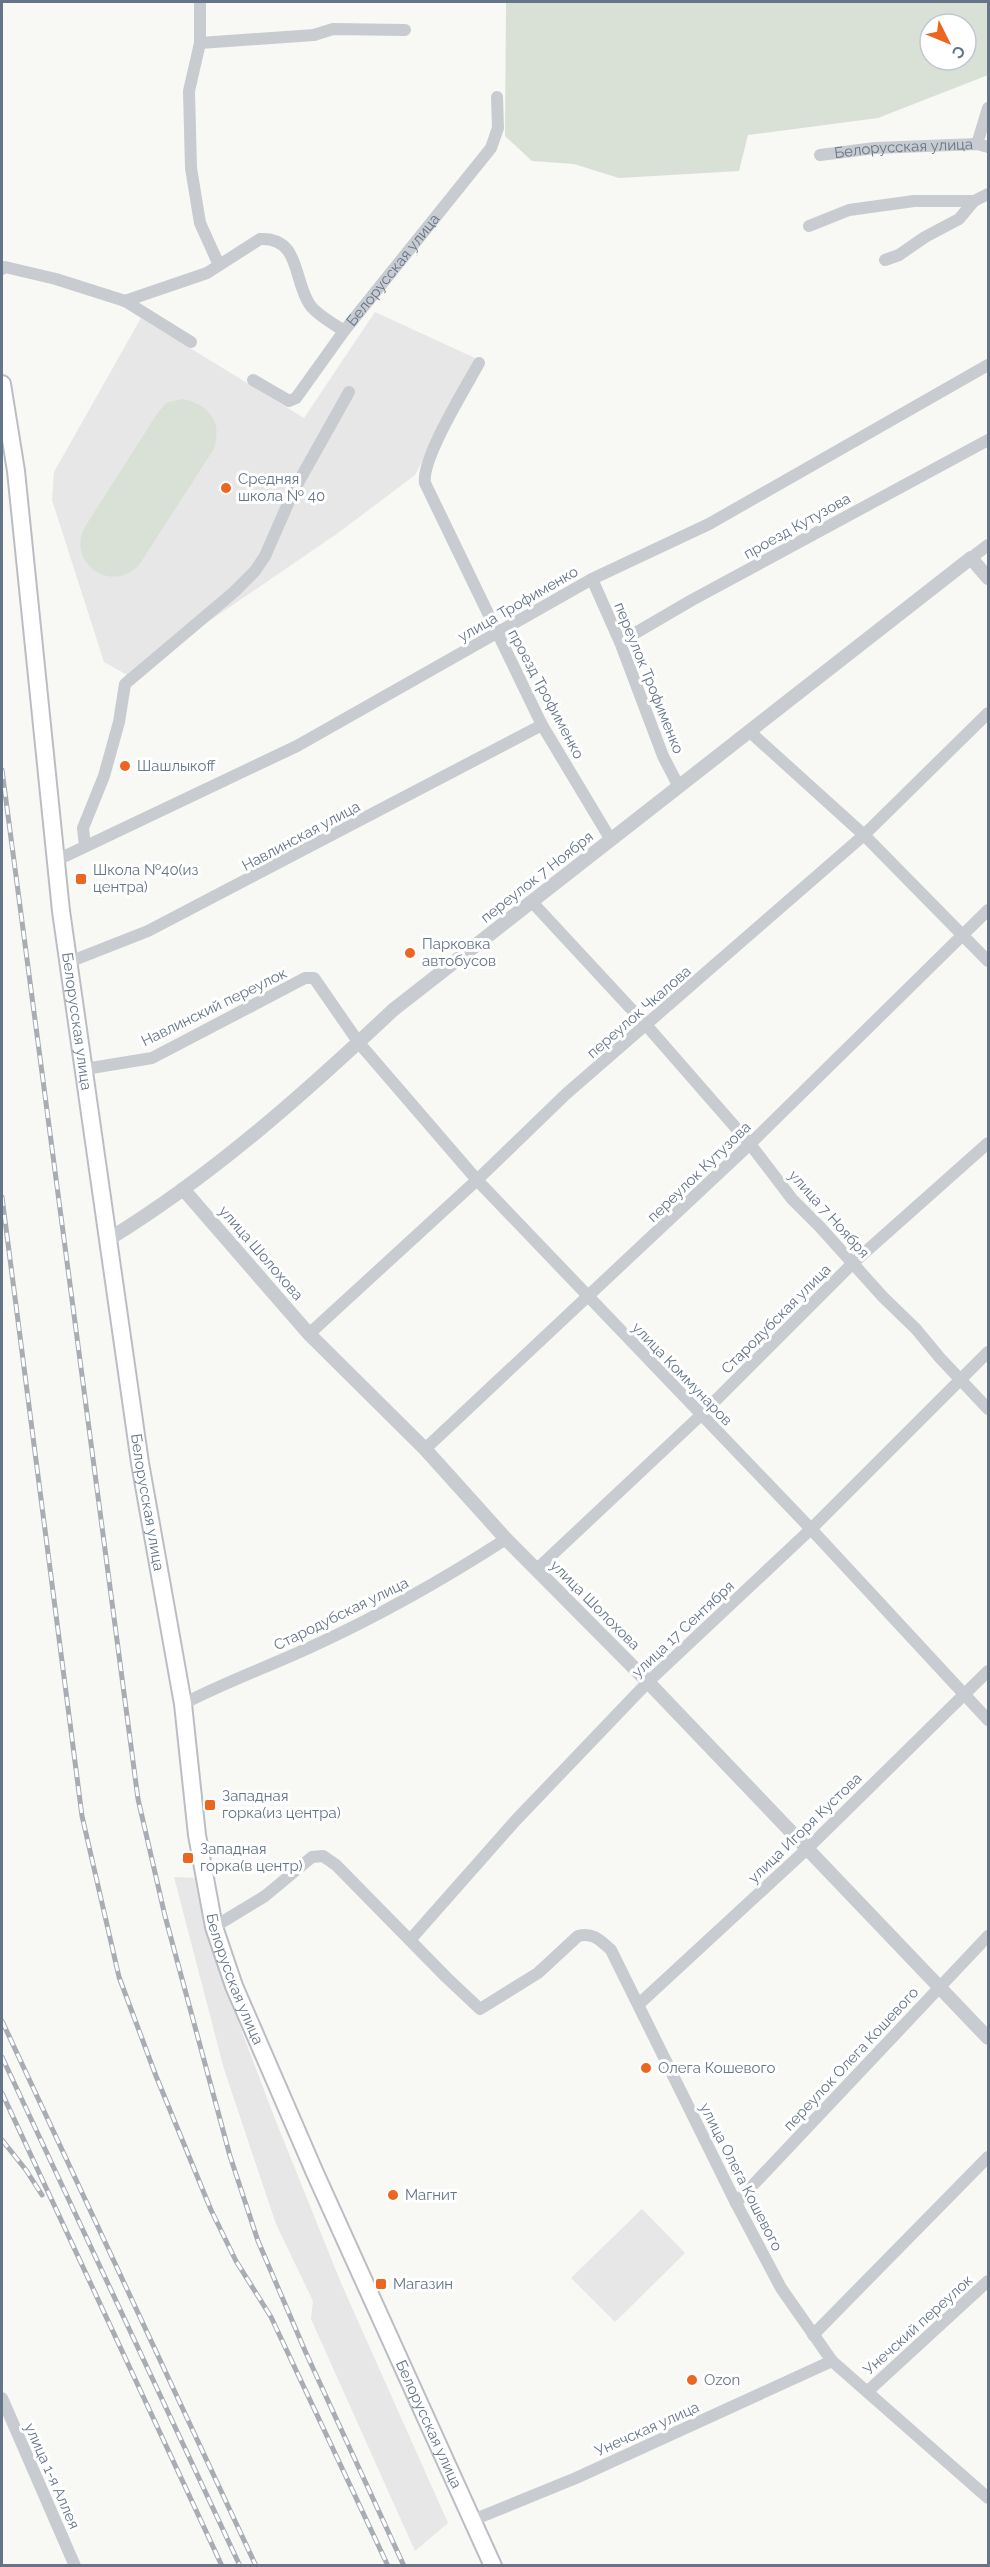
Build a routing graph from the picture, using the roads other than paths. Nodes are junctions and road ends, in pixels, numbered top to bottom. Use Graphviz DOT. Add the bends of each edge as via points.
graph roads {
  1 [pos="200,2"];
  2 [pos="405,30"];
  3 [pos="200,43"];
  4 [pos="497,97"];
  5 [pos="988,108"];
  6 [pos="983,145"];
  7 [pos="820,155"];
  8 [pos="988,194"];
  9 [pos="974,201"];
  10 [pos="809,226"];
  11 [pos="885,260"];
  12 [pos="219,265"];
  13 [pos="2,268"];
  14 [pos="125,301"];
  15 [pos="344,331"];
  16 [pos="191,342"];
  17 [pos="479,363"];
  18 [pos="988,365"];
  19 [pos="253,380"];
  20 [pos="2,384"];
  21 [pos="350,392"];
  22 [pos="988,440"];
  23 [pos="988,545"];
  24 [pos="971,558"];
  25 [pos="988,578"];
  26 [pos="592,579"];
  27 [pos="497,634"];
  28 [pos="620,642"];
  29 [pos="988,713"];
  30 [pos="542,725"];
  31 [pos="749,731"];
  32 [pos="679,787"];
  33 [pos="864,835"];
  34 [pos="611,840"];
  35 [pos="85,846"];
  36 [pos="57,860"];
  37 [pos="532,902"];
  38 [pos="988,910"];
  39 [pos="962,937"];
  40 [pos="988,961"];
  41 [pos="69,962"];
  42 [pos="647,1026"];
  43 [pos="359,1043"];
  44 [pos="85,1069"];
  45 [pos="988,1143"];
  46 [pos="750,1144"];
  47 [pos="477,1180"];
  48 [pos="183,1189"];
  49 [pos="109,1239"];
  50 [pos="853,1263"];
  51 [pos="588,1298"];
  52 [pos="309,1334"];
  53 [pos="988,1352"];
  54 [pos="961,1380"];
  55 [pos="988,1409"];
  56 [pos="701,1415"];
  57 [pos="425,1449"];
  58 [pos="811,1529"];
  59 [pos="506,1539"];
  60 [pos="537,1569"];
  61 [pos="988,1671"];
  62 [pos="648,1682"];
  63 [pos="964,1696"];
  64 [pos="183,1704"];
  65 [pos="988,1720"];
  66 [pos="808,1848"];
  67 [pos="214,1927"];
  68 [pos="988,1936"];
  69 [pos="410,1940"];
  70 [pos="938,1988"];
  71 [pos="639,2004"];
  72 [pos="988,2038"];
  73 [pos="988,2157"];
  74 [pos="736,2203"];
  75 [pos="988,2281"];
  76 [pos="813,2335"];
  77 [pos="832,2361"];
  78 [pos="868,2391"];
  79 [pos="2,2398"];
  80 [pos="988,2498"];
  81 [pos="473,2520"];
  82 [pos="75,2565"];
  83 [pos="493,2565"];
  1 -- 3 [label="street"];
  2 -- 3 [label="street" via="333,29 314,35"];
  3 -- 12 [label="street" via="189,91 191,168 201,223"];
  4 -- 15 [label="street, Белорусская улица" via="498,128 491,148"];
  5 -- 6 [label="street"];
  6 -- 7 [label="street, Белорусская улица" via="875,148"];
  8 -- 9 [label="street"];
  9 -- 10 [label="street" via="914,201 849,210"];
  9 -- 11 [label="street" via="959,219"];
  12 -- 14 [label="street" via="207,273"];
  12 -- 15 [label="street" via="260,239 276,240 292,256 310,306"];
  13 -- 14 [label="street" via="56,279"];
  14 -- 16 [label="street"];
  15 -- 19 [label="street, Белорусская улица" via="292,400"];
  17 -- 27 [label="street, проезд Трофименко" via="439,435 424,478"];
  18 -- 26 [label="street, улица Трофименко" via="709,524"];
  20 -- 36 [label="main road, Белорусская улица" via="16,471"];
  21 -- 35 [label="street" via="294,490 255,571 125,684 104,776 84,828"];
  22 -- 28 [label="street, проезд Кутузова"];
  23 -- 24 [label="street, переулок 7 Ноября"];
  24 -- 25 [label="street"];
  24 -- 31 [label="street, переулок 7 Ноября"];
  26 -- 27 [label="street, улица Трофименко"];
  26 -- 28 [label="street, переулок Трофименко"];
  27 -- 30 [label="street, проезд Трофименко"];
  27 -- 35 [label="street, улица Трофименко" via="297,746"];
  28 -- 32 [label="street, переулок Трофименко" via="663,756"];
  29 -- 33 [label="street, переулок Чкалова"];
  30 -- 34 [label="street, проезд Трофименко"];
  30 -- 41 [label="street, Навлинская улица" via="148,931"];
  31 -- 32 [label="street, переулок 7 Ноября"];
  31 -- 33 [label="street"];
  32 -- 34 [label="street, переулок 7 Ноября"];
  33 -- 39 [label="street"];
  33 -- 42 [label="street, переулок Чкалова"];
  34 -- 37 [label="street, переулок 7 Ноября"];
  35 -- 36 [label="street, улица Трофименко"];
  36 -- 41 [label="main road, Белорусская улица"];
  37 -- 42 [label="street, улица 7 Ноября"];
  37 -- 43 [label="street, переулок 7 Ноября" via="393,1010"];
  38 -- 39 [label="street, переулок Кутузова"];
  39 -- 40 [label="street"];
  39 -- 46 [label="street, переулок Кутузова"];
  41 -- 44 [label="main road, Белорусская улица"];
  42 -- 46 [label="street, улица 7 Ноября"];
  42 -- 47 [label="street, переулок Чкалова" via="566,1094"];
  43 -- 44 [label="street, Навлинский переулок" via="317,981 310,977 152,1058"];
  43 -- 47 [label="street, улица Коммунаров"];
  43 -- 48 [label="street, переулок 7 Ноября" via="328,1073"];
  44 -- 49 [label="main road, Белорусская улица"];
  45 -- 50 [label="street, Стародубская улица"];
  46 -- 50 [label="street, улица 7 Ноября" via="792,1199"];
  46 -- 51 [label="street, переулок Кутузова"];
  47 -- 51 [label="street, улица Коммунаров"];
  47 -- 52 [label="street, переулок Чкалова"];
  48 -- 49 [label="street, переулок 7 Ноября"];
  48 -- 52 [label="street, улица Шолохова"];
  49 -- 64 [label="main road, Белорусская улица" via="140,1463"];
  50 -- 54 [label="street, улица 7 Ноября"];
  50 -- 56 [label="street, Стародубская улица"];
  51 -- 56 [label="street, улица Коммунаров"];
  51 -- 57 [label="street, переулок Кутузова"];
  52 -- 57 [label="street, улица Шолохова"];
  53 -- 54 [label="street, улица 17 Сентября"];
  54 -- 55 [label="street, улица 7 Ноября"];
  54 -- 58 [label="street, улица 17 Сентября"];
  56 -- 58 [label="street, улица Коммунаров"];
  56 -- 60 [label="street, Стародубская улица"];
  57 -- 59 [label="street, улица Шолохова"];
  58 -- 62 [label="street, улица 17 Сентября"];
  58 -- 63 [label="street, улица Коммунаров"];
  59 -- 60 [label="street, улица Шолохова"];
  59 -- 64 [label="street, Стародубская улица" via="391,1609"];
  60 -- 62 [label="street, улица Шолохова"];
  61 -- 63 [label="street, улица Игоря Кустова"];
  62 -- 66 [label="street, улица Шолохова"];
  62 -- 69 [label="street, улица 17 Сентября" via="516,1820"];
  63 -- 65 [label="street, улица Коммунаров"];
  63 -- 66 [label="street, улица Игоря Кустова"];
  64 -- 67 [label="main road, Белорусская улица" via="197,1835"];
  66 -- 70 [label="street, улица Шолохова"];
  66 -- 71 [label="street, улица Игоря Кустова"];
  67 -- 69 [label="street, улица Олега Кошевого" via="265,1896 312,1857 323,1856"];
  67 -- 81 [label="main road, Белорусская улица" via="234,1986 315,2173"];
  68 -- 70 [label="street, переулок Олега Кошевого"];
  69 -- 71 [label="street, улица Олега Кошевого" via="480,2009 538,1974 578,1936 594,1935 611,1950"];
  70 -- 72 [label="street, улица Шолохова"];
  70 -- 74 [label="street, переулок Олега Кошевого"];
  71 -- 74 [label="street, улица Олега Кошевого"];
  73 -- 76 [label="street"];
  74 -- 76 [label="street, улица Олега Кошевого" via="781,2288"];
  75 -- 78 [label="street, Унечский переулок"];
  76 -- 77 [label="street, улица Олега Кошевого"];
  77 -- 78 [label="street, улица Олега Кошевого"];
  77 -- 81 [label="street, Унечская улица" via="576,2478"];
  78 -- 80 [label="street, улица Олега Кошевого"];
  79 -- 82 [label="street, улица 1-я Аллея"];
  81 -- 83 [label="main road, Белорусская улица"];
}
